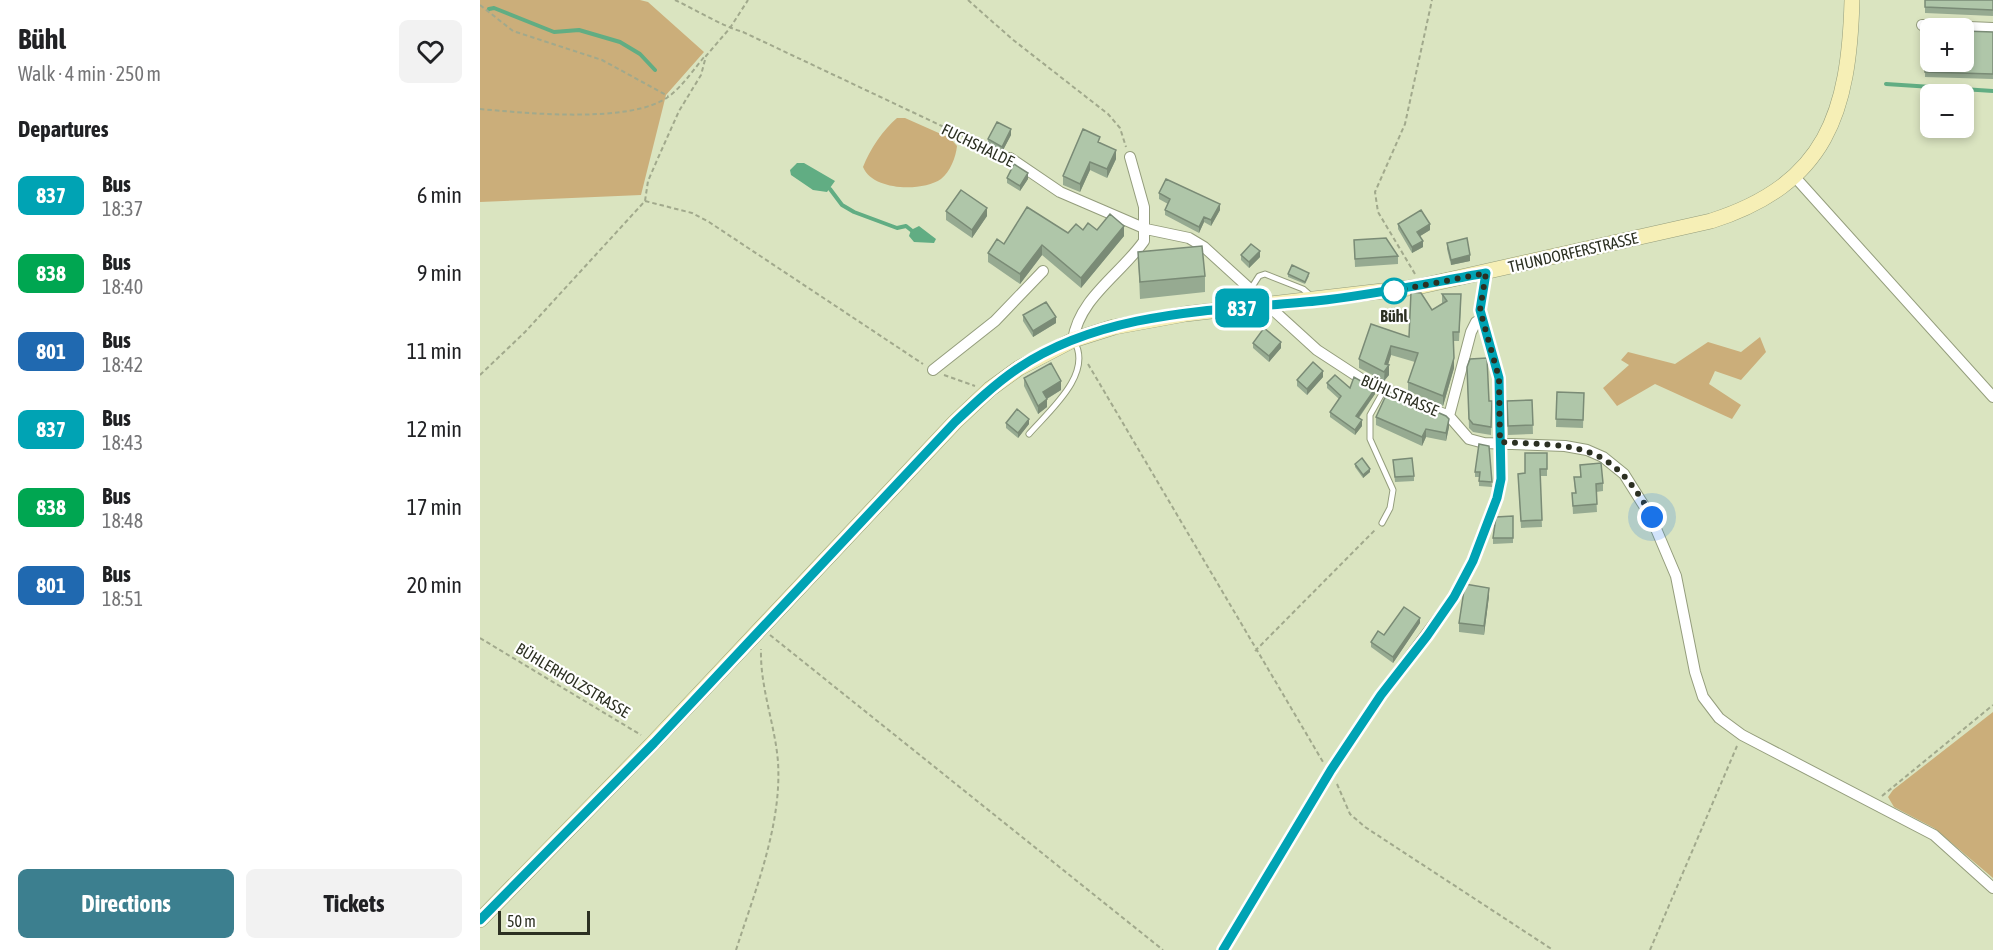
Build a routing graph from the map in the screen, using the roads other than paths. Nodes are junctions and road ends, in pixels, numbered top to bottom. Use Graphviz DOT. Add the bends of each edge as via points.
graph roads {
  1 [pos="1852,0"];
  2 [pos="1974,27"];
  3 [pos="1993,28"];
  4 [pos="1130,157"];
  5 [pos="1010,158"];
  6 [pos="1794,176"];
  7 [pos="1146,229"];
  8 [pos="1043,271"];
  9 [pos="1486,273"];
  10 [pos="1250,290"];
  11 [pos="1317,301"];
  12 [pos="1267,306"];
  13 [pos="1482,319"];
  14 [pos="1076,344"];
  15 [pos="933,370"];
  16 [pos="1384,390"];
  17 [pos="1993,397"];
  18 [pos="1449,416"];
  19 [pos="1029,434"];
  20 [pos="1500,442"];
  21 [pos="1382,523"];
  22 [pos="1993,888"];
  23 [pos="480,920"];
  24 [pos="1223,950"];
  1 -- 6 [label="street, THUNDORFERSTRASSE" via="1850,56 1841,101 1833,124"];
  2 -- 3 [label="street"];
  4 -- 7 [label="street"];
  5 -- 7 [label="street, FUCHSHALDE" via="1060,192"];
  6 -- 9 [label="street, THUNDORFERSTRASSE" via="1754,204 1711,221"];
  6 -- 17 [label="street"];
  7 -- 10 [label="street, FUCHSHALDE" via="1189,238"];
  7 -- 14 [label="street" via="1138,250 1081,315 1075,325"];
  8 -- 15 [label="street" via="995,321"];
  9 -- 11 [label="street, THUNDORFERSTRASSE"];
  9 -- 13 [label="street" via="1480,299"];
  10 -- 11 [label="lane" via="1259,276 1272,275"];
  10 -- 12 [label="street, FUCHSHALDE"];
  11 -- 12 [label="street, THUNDORFERSTRASSE"];
  12 -- 14 [label="street, THUNDORFERSTRASSE" via="1147,319"];
  12 -- 16 [label="street, BÜHLSTRASSE" via="1317,350 1351,374"];
  13 -- 18 [label="street" via="1471,332"];
  13 -- 20 [label="street" via="1499,378"];
  14 -- 19 [label="lane" via="1078,365 1067,390"];
  14 -- 23 [label="street, THUNDORFERSTRASSE" via="1019,368 990,389"];
  16 -- 18 [label="street, BÜHLSTRASSE"];
  16 -- 21 [label="lane" via="1370,415 1370,439 1393,490"];
  18 -- 20 [label="street" via="1469,440"];
  20 -- 22 [label="street" via="1587,450 1624,474 1652,517 1676,576 1695,672 1703,697 1719,718 1742,735 1934,835"];
  20 -- 24 [label="street" via="1497,498 1468,571 1427,636 1381,695 1331,770"];
}
